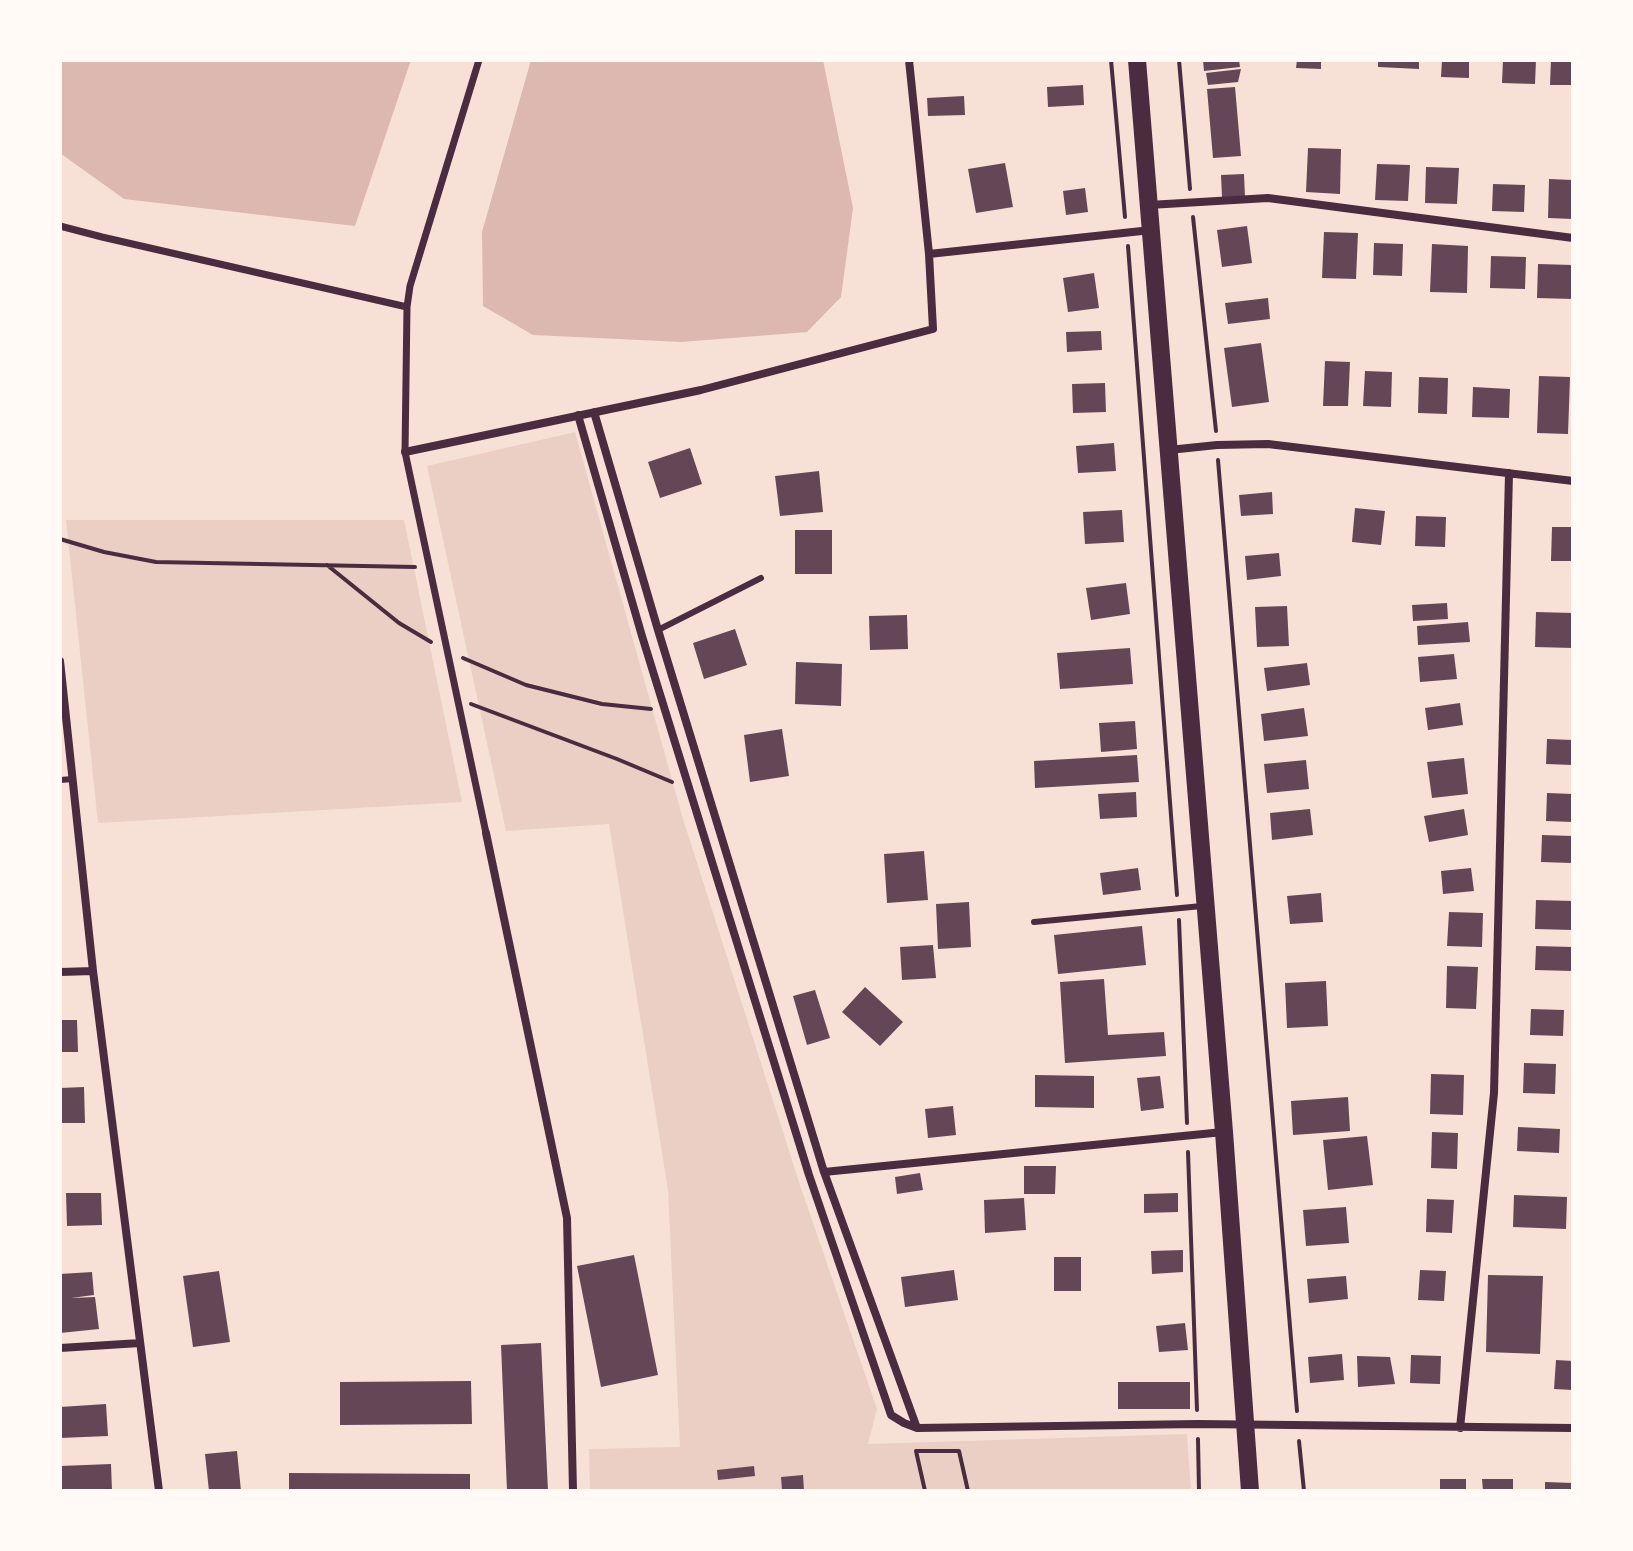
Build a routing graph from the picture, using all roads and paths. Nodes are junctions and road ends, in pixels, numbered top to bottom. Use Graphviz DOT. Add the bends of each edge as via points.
graph roads {
  1 [pos="479,60"];
  2 [pos="909,60"];
  3 [pos="1111,60"];
  4 [pos="1137,60"];
  5 [pos="1179,60"];
  6 [pos="1191,201"];
  7 [pos="1149,205"];
  8 [pos="60,226"];
  9 [pos="1151,230"];
  10 [pos="1127,233"];
  11 [pos="1573,238"];
  12 [pos="929,254"];
  13 [pos="407,307"];
  14 [pos="594,412"];
  15 [pos="578,415"];
  16 [pos="1217,445"];
  17 [pos="1169,450"];
  18 [pos="405,452"];
  19 [pos="1509,473"];
  20 [pos="1573,481"];
  21 [pos="60,539"];
  22 [pos="327,565"];
  23 [pos="430,567"];
  24 [pos="761,578"];
  25 [pos="658,630"];
  26 [pos="448,652"];
  27 [pos="60,661"];
  28 [pos="60,669"];
  29 [pos="458,699"];
  30 [pos="666,711"];
  31 [pos="73,779"];
  32 [pos="60,780"];
  33 [pos="690,790"];
  34 [pos="486,833"];
  35 [pos="1205,905"];
  36 [pos="1178,908"];
  37 [pos="1034,922"];
  38 [pos="93,971"];
  39 [pos="60,972"];
  40 [pos="1224,1132"];
  41 [pos="1188,1136"];
  42 [pos="824,1172"];
  43 [pos="140,1343"];
  44 [pos="60,1348"];
  45 [pos="1197,1410"];
  46 [pos="1297,1411"];
  47 [pos="1243,1425"];
  48 [pos="917,1428"];
  49 [pos="1460,1428"];
  50 [pos="1573,1428"];
  51 [pos="1198,1439"];
  52 [pos="1299,1441"];
  53 [pos="159,1491"];
  54 [pos="573,1491"];
  55 [pos="925,1491"];
  56 [pos="968,1491"];
  57 [pos="1199,1491"];
  58 [pos="1250,1491"];
  59 [pos="1304,1491"];
  1 -- 13 [label="street"];
  2 -- 12 [label="street"];
  3 -- 10 [label="path"];
  4 -- 7 [label="main road"];
  5 -- 6 [label="path"];
  6 -- 7 [label="street"];
  6 -- 11 [label="street" via="1268,198"];
  6 -- 16 [label="path"];
  7 -- 9 [label="main road"];
  8 -- 13 [label="street"];
  9 -- 10 [label="street"];
  9 -- 17 [label="main road"];
  10 -- 12 [label="street"];
  10 -- 36 [label="path"];
  12 -- 14 [label="street" via="933,329 701,390"];
  13 -- 18 [label="street"];
  14 -- 15 [label="street"];
  14 -- 25 [label="street"];
  15 -- 18 [label="street"];
  15 -- 30 [label="street"];
  16 -- 17 [label="street"];
  16 -- 19 [label="street" via="1268,444"];
  16 -- 46 [label="path"];
  17 -- 35 [label="main road"];
  18 -- 23 [label="street"];
  19 -- 20 [label="street"];
  19 -- 49 [label="street" via="1494,1093"];
  21 -- 22 [label="path" via="156,562"];
  22 -- 23 [label="path"];
  22 -- 26 [label="path" via="399,623"];
  23 -- 26 [label="street"];
  24 -- 25 [label="lane"];
  25 -- 42 [label="street"];
  26 -- 29 [label="street"];
  26 -- 30 [label="path" via="526,685 602,704"];
  27 -- 28 [label="street"];
  28 -- 31 [label="street"];
  29 -- 33 [label="path"];
  29 -- 34 [label="street"];
  30 -- 33 [label="street"];
  31 -- 32 [label="lane"];
  31 -- 38 [label="street"];
  33 -- 48 [label="street" via="809,1175 891,1415"];
  34 -- 54 [label="street" via="567,1218"];
  35 -- 36 [label="lane"];
  35 -- 40 [label="main road"];
  36 -- 37 [label="lane"];
  36 -- 41 [label="path"];
  38 -- 39 [label="street"];
  38 -- 43 [label="street"];
  40 -- 41 [label="street"];
  40 -- 47 [label="main road"];
  41 -- 42 [label="street"];
  41 -- 45 [label="path"];
  42 -- 48 [label="street"];
  43 -- 44 [label="street"];
  43 -- 53 [label="street"];
  47 -- 48 [label="street"];
  47 -- 49 [label="street"];
  47 -- 58 [label="main road"];
  49 -- 50 [label="street"];
  51 -- 57 [label="path"];
  52 -- 59 [label="path"];
  55 -- 56 [label="path" via="916,1451 959,1451"];
}
